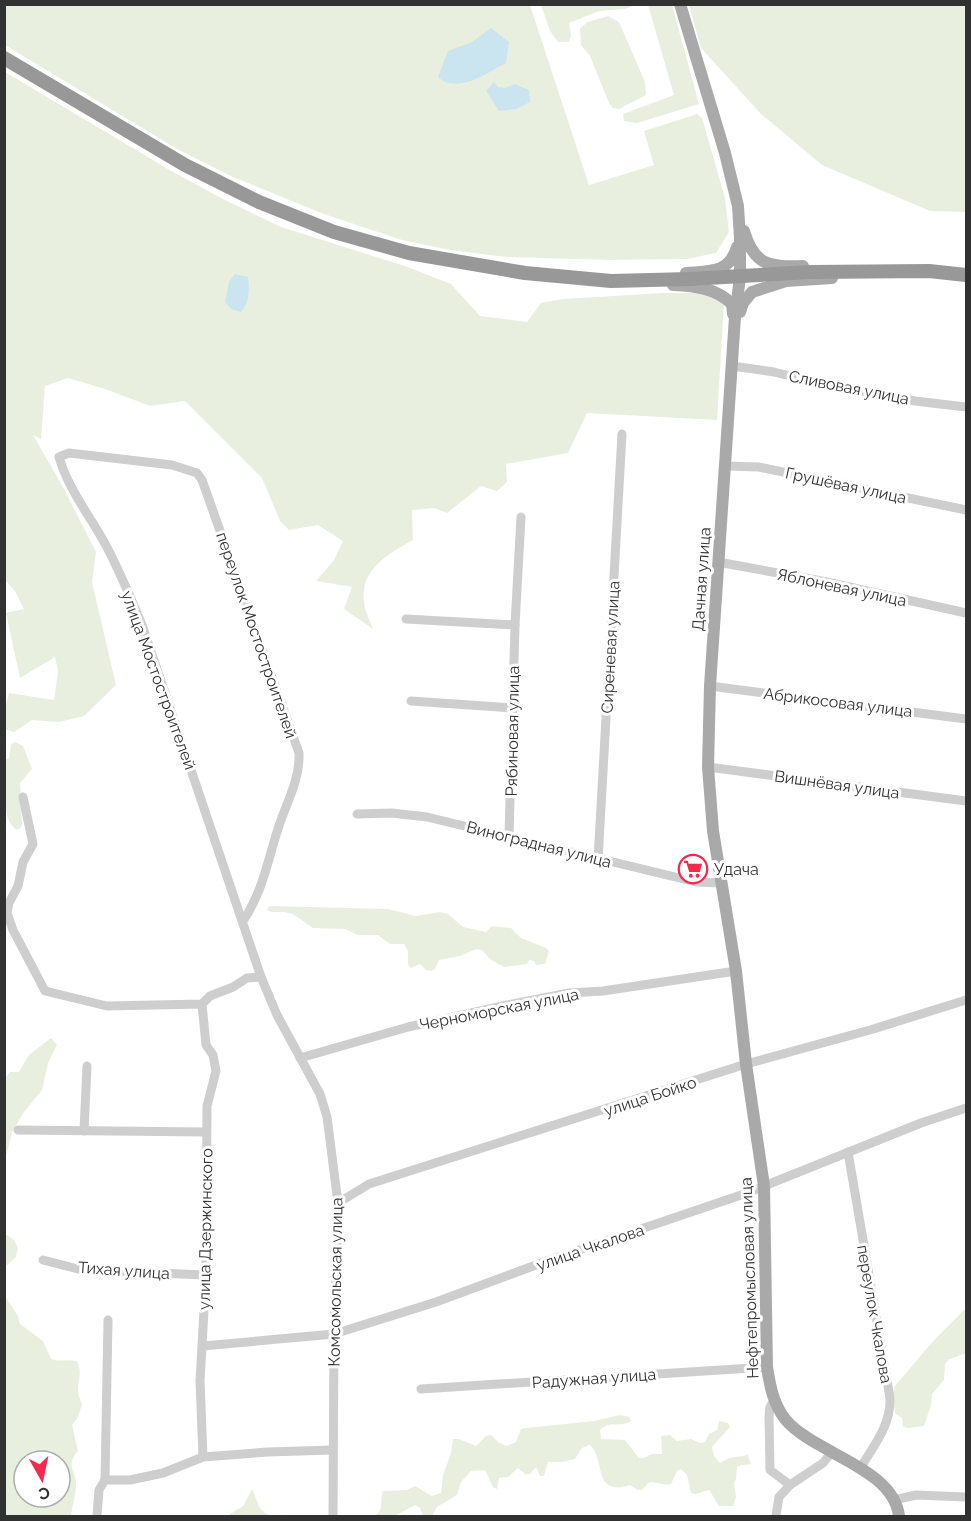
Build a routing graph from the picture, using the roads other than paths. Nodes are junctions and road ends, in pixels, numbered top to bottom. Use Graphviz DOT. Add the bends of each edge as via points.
graph roads {
  1 [pos="680,4"];
  2 [pos="4,58"];
  3 [pos="738,206"];
  4 [pos="929,271"];
  5 [pos="966,275"];
  6 [pos="740,277"];
  7 [pos="611,281"];
  8 [pos="734,331"];
  9 [pos="732,366"];
  10 [pos="966,407"];
  11 [pos="622,434"];
  12 [pos="69,453"];
  13 [pos="726,466"];
  14 [pos="966,510"];
  15 [pos="520,517"];
  16 [pos="718,562"];
  17 [pos="966,613"];
  18 [pos="406,619"];
  19 [pos="515,625"];
  20 [pos="710,686"];
  21 [pos="411,701"];
  22 [pos="513,708"];
  23 [pos="966,719"];
  24 [pos="708,767"];
  25 [pos="22,797"];
  26 [pos="966,801"];
  27 [pos="357,814"];
  28 [pos="509,836"];
  29 [pos="598,860"];
  30 [pos="721,883"];
  31 [pos="243,921"];
  32 [pos="736,971"];
  33 [pos="261,976"];
  34 [pos="966,1000"];
  35 [pos="202,1004"];
  36 [pos="300,1058"];
  37 [pos="746,1064"];
  38 [pos="87,1066"];
  39 [pos="966,1108"];
  40 [pos="18,1130"];
  41 [pos="84,1131"];
  42 [pos="206,1132"];
  43 [pos="848,1152"];
  44 [pos="764,1186"];
  45 [pos="338,1203"];
  46 [pos="43,1260"];
  47 [pos="206,1275"];
  48 [pos="108,1320"];
  49 [pos="334,1334"];
  50 [pos="203,1346"];
  51 [pos="767,1367"];
  52 [pos="421,1389"];
  53 [pos="774,1400"];
  54 [pos="332,1450"];
  55 [pos="832,1452"];
  56 [pos="203,1457"];
  57 [pos="860,1469"];
  58 [pos="105,1480"];
  59 [pos="789,1485"];
  60 [pos="966,1497"];
  61 [pos="894,1500"];
  62 [pos="97,1516"];
  63 [pos="333,1516"];
  64 [pos="776,1516"];
  65 [pos="899,1516"];
  1 -- 3 [label="main road"];
  2 -- 7 [label="highway" via="185,165 259,202 334,231 409,253 525,273"];
  3 -- 4 [label="main road" via="748,244 757,259 775,267"];
  3 -- 6 [label="main road, Дачная улица"];
  3 -- 7 [label="main road" via="737,248 732,261 717,270"];
  4 -- 5 [label="highway"];
  4 -- 6 [label="highway"];
  4 -- 8 [label="main road" via="786,281 752,292 743,303"];
  6 -- 7 [label="highway"];
  6 -- 8 [label="main road, Дачная улица"];
  7 -- 8 [label="main road" via="699,287 724,295 732,304"];
  8 -- 9 [label="main road, Дачная улица"];
  9 -- 10 [label="street, Сливовая улица"];
  9 -- 13 [label="main road, Дачная улица"];
  11 -- 29 [label="street, Сиреневая улица"];
  12 -- 31 [label="street, улица Мостостроителей" via="59,457 63,471 102,539 142,625"];
  12 -- 31 [label="street, переулок Мостостроителей" via="172,465 197,473 202,480 299,753 296,780 261,889"];
  13 -- 14 [label="street, Грушёвая улица" via="759,467"];
  13 -- 16 [label="main road, Дачная улица"];
  15 -- 19 [label="street, Рябиновая улица"];
  16 -- 17 [label="street, Яблоневая улица"];
  16 -- 20 [label="main road, Дачная улица"];
  18 -- 19 [label="street"];
  19 -- 22 [label="street, Рябиновая улица"];
  20 -- 23 [label="street, Абрикосовая улица"];
  20 -- 24 [label="main road, Дачная улица"];
  21 -- 22 [label="street"];
  22 -- 28 [label="street, Рябиновая улица"];
  24 -- 26 [label="street, Вишнёвая улица"];
  24 -- 30 [label="main road, Дачная улица"];
  25 -- 35 [label="street" via="33,844 23,862 7,913 45,991 107,1006"];
  27 -- 28 [label="street, Виноградная улица" via="427,817"];
  28 -- 29 [label="street, Виноградная улица"];
  29 -- 30 [label="street, Виноградная улица" via="696,882"];
  30 -- 32 [label="main road, Нефтепромысловая улица"];
  31 -- 33 [label="street, Комсомольская улица"];
  32 -- 36 [label="street, Черноморская улица" via="507,1005 408,1027"];
  32 -- 37 [label="main road, Нефтепромысловая улица"];
  33 -- 35 [label="street" via="247,978"];
  33 -- 36 [label="street, Комсомольская улица"];
  34 -- 37 [label="street, улица Бойко"];
  35 -- 42 [label="street, улица Дзержинского" via="206,1045 216,1071 207,1106"];
  36 -- 45 [label="street, Комсомольская улица" via="320,1094 327,1118"];
  37 -- 44 [label="main road, Нефтепромысловая улица"];
  37 -- 45 [label="street, улица Бойко" via="369,1184"];
  38 -- 41 [label="street"];
  39 -- 43 [label="street, улица Чкалова"];
  40 -- 41 [label="street"];
  41 -- 42 [label="street"];
  42 -- 47 [label="street, улица Дзержинского"];
  43 -- 44 [label="street, улица Чкалова"];
  43 -- 57 [label="street, переулок Чкалова" via="890,1398 888,1421"];
  44 -- 49 [label="street, улица Чкалова"];
  44 -- 51 [label="main road, Нефтепромысловая улица"];
  45 -- 49 [label="street, Комсомольская улица"];
  46 -- 47 [label="street, Тихая улица" via="82,1270"];
  47 -- 50 [label="street, улица Дзержинского"];
  48 -- 58 [label="street"];
  49 -- 50 [label="street, улица Чкалова"];
  49 -- 54 [label="street, Комсомольская улица"];
  50 -- 56 [label="street, улица Дзержинского"];
  51 -- 52 [label="street, Радужная улица"];
  51 -- 53 [label="main road, Нефтепромысловая улица"];
  53 -- 55 [label="main road" via="786,1420"];
  53 -- 59 [label="street, Нефтепромысловая улица" via="769,1416 770,1470"];
  54 -- 56 [label="street"];
  54 -- 63 [label="street, Комсомольская улица"];
  55 -- 57 [label="main road"];
  55 -- 59 [label="street" via="823,1463"];
  56 -- 58 [label="street" via="163,1473"];
  57 -- 61 [label="main road" via="886,1488"];
  58 -- 62 [label="street" via="99,1490"];
  59 -- 64 [label="street" via="779,1497"];
  60 -- 61 [label="street" via="916,1495"];
  61 -- 65 [label="main road"];
}
